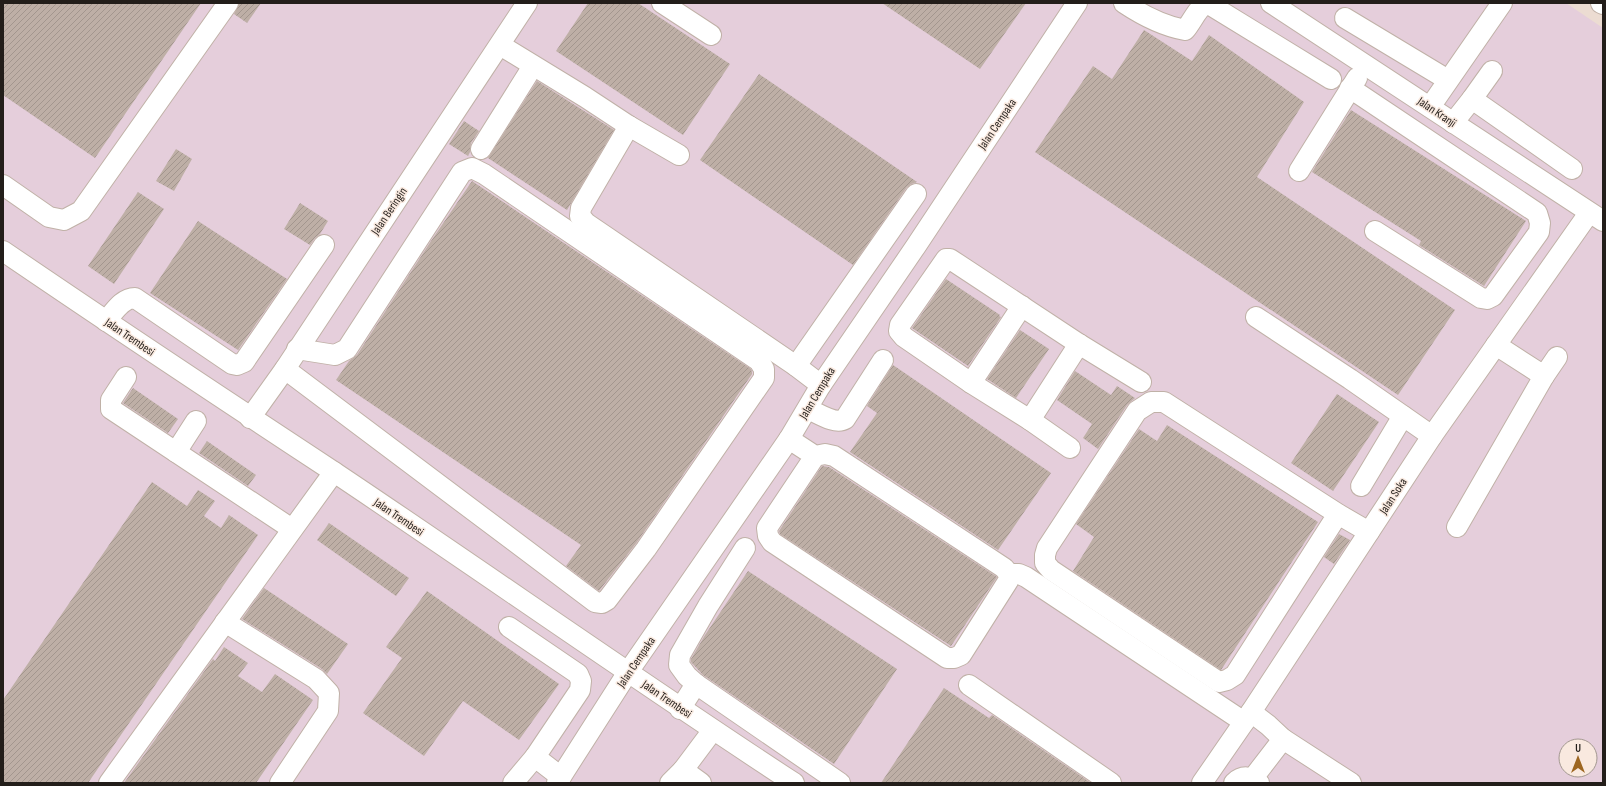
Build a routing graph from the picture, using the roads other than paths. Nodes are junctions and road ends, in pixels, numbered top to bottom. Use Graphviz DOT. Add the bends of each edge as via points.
graph roads {
  1 [pos="228,3"];
  2 [pos="527,3"];
  3 [pos="662,3"];
  4 [pos="1077,3"];
  5 [pos="1124,3"];
  6 [pos="1270,3"];
  7 [pos="1502,3"];
  8 [pos="1345,18"];
  9 [pos="712,35"];
  10 [pos="500,45"];
  11 [pos="1366,65"];
  12 [pos="533,66"];
  13 [pos="1492,71"];
  14 [pos="1331,79"];
  15 [pos="1448,80"];
  16 [pos="1350,88"];
  17 [pos="1472,99"];
  18 [pos="1430,107"];
  19 [pos="1453,123"];
  20 [pos="629,126"];
  21 [pos="481,149"];
  22 [pos="679,155"];
  23 [pos="1572,169"];
  24 [pos="1299,171"];
  25 [pos="3,185"];
  26 [pos="916,194"];
  27 [pos="1596,218"];
  28 [pos="1375,231"];
  29 [pos="324,245"];
  30 [pos="916,246"];
  31 [pos="3,252"];
  32 [pos="871,258"];
  33 [pos="943,263"];
  34 [pos="895,276"];
  35 [pos="1022,306"];
  36 [pos="1256,317"];
  37 [pos="106,321"];
  38 [pos="1079,344"];
  39 [pos="1496,345"];
  40 [pos="297,348"];
  41 [pos="1557,357"];
  42 [pos="882,360"];
  43 [pos="796,366"];
  44 [pos="285,369"];
  45 [pos="1544,376"];
  46 [pos="126,377"];
  47 [pos="1141,382"];
  48 [pos="971,383"];
  49 [pos="821,385"];
  50 [pos="808,409"];
  51 [pos="1403,416"];
  52 [pos="250,418"];
  53 [pos="1030,420"];
  54 [pos="196,421"];
  55 [pos="1432,436"];
  56 [pos="789,439"];
  57 [pos="1070,448"];
  58 [pos="176,452"];
  59 [pos="815,456"];
  60 [pos="334,472"];
  61 [pos="1361,486"];
  62 [pos="1338,514"];
  63 [pos="1458,527"];
  64 [pos="292,529"];
  65 [pos="1369,532"];
  66 [pos="745,548"];
  67 [pos="1009,574"];
  68 [pos="685,590"];
  69 [pos="708,606"];
  70 [pos="225,622"];
  71 [pos="509,628"];
  72 [pos="628,672"];
  73 [pos="696,684"];
  74 [pos="969,685"];
  75 [pos="680,709"];
  76 [pos="1247,717"];
  77 [pos="713,730"];
  78 [pos="1283,739"];
  79 [pos="535,757"];
  80 [pos="676,777"];
  81 [pos="559,780"];
  82 [pos="1256,781"];
  83 [pos="109,783"];
  84 [pos="280,783"];
  85 [pos="513,783"];
  86 [pos="701,783"];
  87 [pos="794,783"];
  88 [pos="840,783"];
  89 [pos="1111,783"];
  90 [pos="1202,783"];
  91 [pos="1234,783"];
  92 [pos="1351,783"];
  1 -- 25 [label="street" via="81,211 64,220 49,217"];
  2 -- 10 [label="street, Jalan Beringin"];
  3 -- 9 [label="street"];
  4 -- 30 [label="street, Jalan Cempaka"];
  5 -- 14 [label="street" via="1143,15 1185,30 1202,6 1212,6"];
  6 -- 11 [label="street, Jalan Kranji"];
  7 -- 15 [label="street"];
  8 -- 15 [label="street"];
  10 -- 12 [label="street"];
  10 -- 40 [label="street, Jalan Beringin"];
  11 -- 16 [label="street"];
  11 -- 18 [label="street, Jalan Kranji"];
  12 -- 20 [label="street"];
  12 -- 21 [label="street"];
  13 -- 17 [label="street"];
  15 -- 18 [label="street"];
  16 -- 24 [label="street"];
  16 -- 28 [label="street" via="1537,213 1540,223 1539,232 1492,296 1487,299 1481,298"];
  17 -- 19 [label="street"];
  17 -- 23 [label="street"];
  18 -- 19 [label="street, Jalan Kranji"];
  19 -- 27 [label="street, Jalan Kranji"];
  20 -- 22 [label="street"];
  20 -- 43 [label="street" via="581,208 580,216 586,223"];
  26 -- 32 [label="street"];
  27 -- 39 [label="street, Jalan Soka"];
  29 -- 37 [label="street" via="244,362 237,365 135,298 123,302"];
  30 -- 33 [label="street"];
  30 -- 34 [label="street, Jalan Cempaka"];
  31 -- 37 [label="street, Jalan Trembesi"];
  32 -- 34 [label="street"];
  32 -- 43 [label="street"];
  33 -- 35 [label="street" via="947,258 950,259"];
  33 -- 48 [label="street" via="900,325 899,332"];
  34 -- 49 [label="street, Jalan Cempaka"];
  35 -- 38 [label="street"];
  35 -- 48 [label="street"];
  36 -- 51 [label="street"];
  37 -- 52 [label="street, Jalan Trembesi"];
  38 -- 47 [label="street"];
  38 -- 53 [label="street"];
  39 -- 45 [label="street"];
  39 -- 55 [label="street, Jalan Soka"];
  40 -- 44 [label="street, Jalan Beringin"];
  40 -- 44 [label="street" via="335,355 347,349 462,172 472,168 759,361 764,369 764,378 646,549 602,603 595,602"];
  41 -- 45 [label="street"];
  42 -- 50 [label="street" via="845,419 836,421"];
  43 -- 49 [label="street"];
  44 -- 52 [label="street, Jalan Beringin"];
  45 -- 63 [label="street"];
  46 -- 58 [label="street" via="111,400 111,409"];
  48 -- 53 [label="street"];
  49 -- 50 [label="street, Jalan Cempaka"];
  50 -- 56 [label="street, Jalan Cempaka"];
  51 -- 55 [label="street"];
  51 -- 61 [label="street"];
  52 -- 60 [label="street, Jalan Trembesi"];
  53 -- 57 [label="street"];
  54 -- 58 [label="street"];
  55 -- 65 [label="street, Jalan Soka"];
  56 -- 59 [label="street"];
  56 -- 68 [label="street, Jalan Cempaka"];
  58 -- 64 [label="street"];
  59 -- 67 [label="street" via="834,456 1004,568"];
  59 -- 67 [label="street" via="767,528 768,536 772,542 947,658 961,655 1008,581"];
  60 -- 64 [label="street"];
  60 -- 72 [label="street, Jalan Trembesi"];
  62 -- 62 [label="street" via="1235,675 1219,682 1051,570 1045,563 1047,548 1068,515 1137,411 1151,402 1164,402"];
  62 -- 65 [label="street"];
  64 -- 70 [label="street"];
  65 -- 76 [label="street, Jalan Soka"];
  66 -- 69 [label="street"];
  67 -- 76 [label="street" via="1026,577"];
  68 -- 69 [label="street"];
  68 -- 72 [label="street, Jalan Cempaka"];
  69 -- 73 [label="street" via="680,655 679,665"];
  70 -- 83 [label="street"];
  70 -- 84 [label="street" via="316,679 329,693 328,711"];
  71 -- 79 [label="street" via="578,674 582,681 580,690"];
  72 -- 75 [label="street, Jalan Trembesi"];
  72 -- 81 [label="street, Jalan Cempaka"];
  73 -- 75 [label="street"];
  73 -- 88 [label="street"];
  74 -- 89 [label="street"];
  75 -- 77 [label="street, Jalan Trembesi"];
  76 -- 78 [label="street" via="1268,725"];
  76 -- 90 [label="street, Jalan Soka"];
  77 -- 80 [label="street"];
  77 -- 87 [label="street, Jalan Trembesi"];
  78 -- 82 [label="street"];
  78 -- 92 [label="street"];
  79 -- 81 [label="street"];
  79 -- 85 [label="street"];
  80 -- 86 [label="street"];
  82 -- 91 [label="street" via="1247,777 1240,778"];
}
